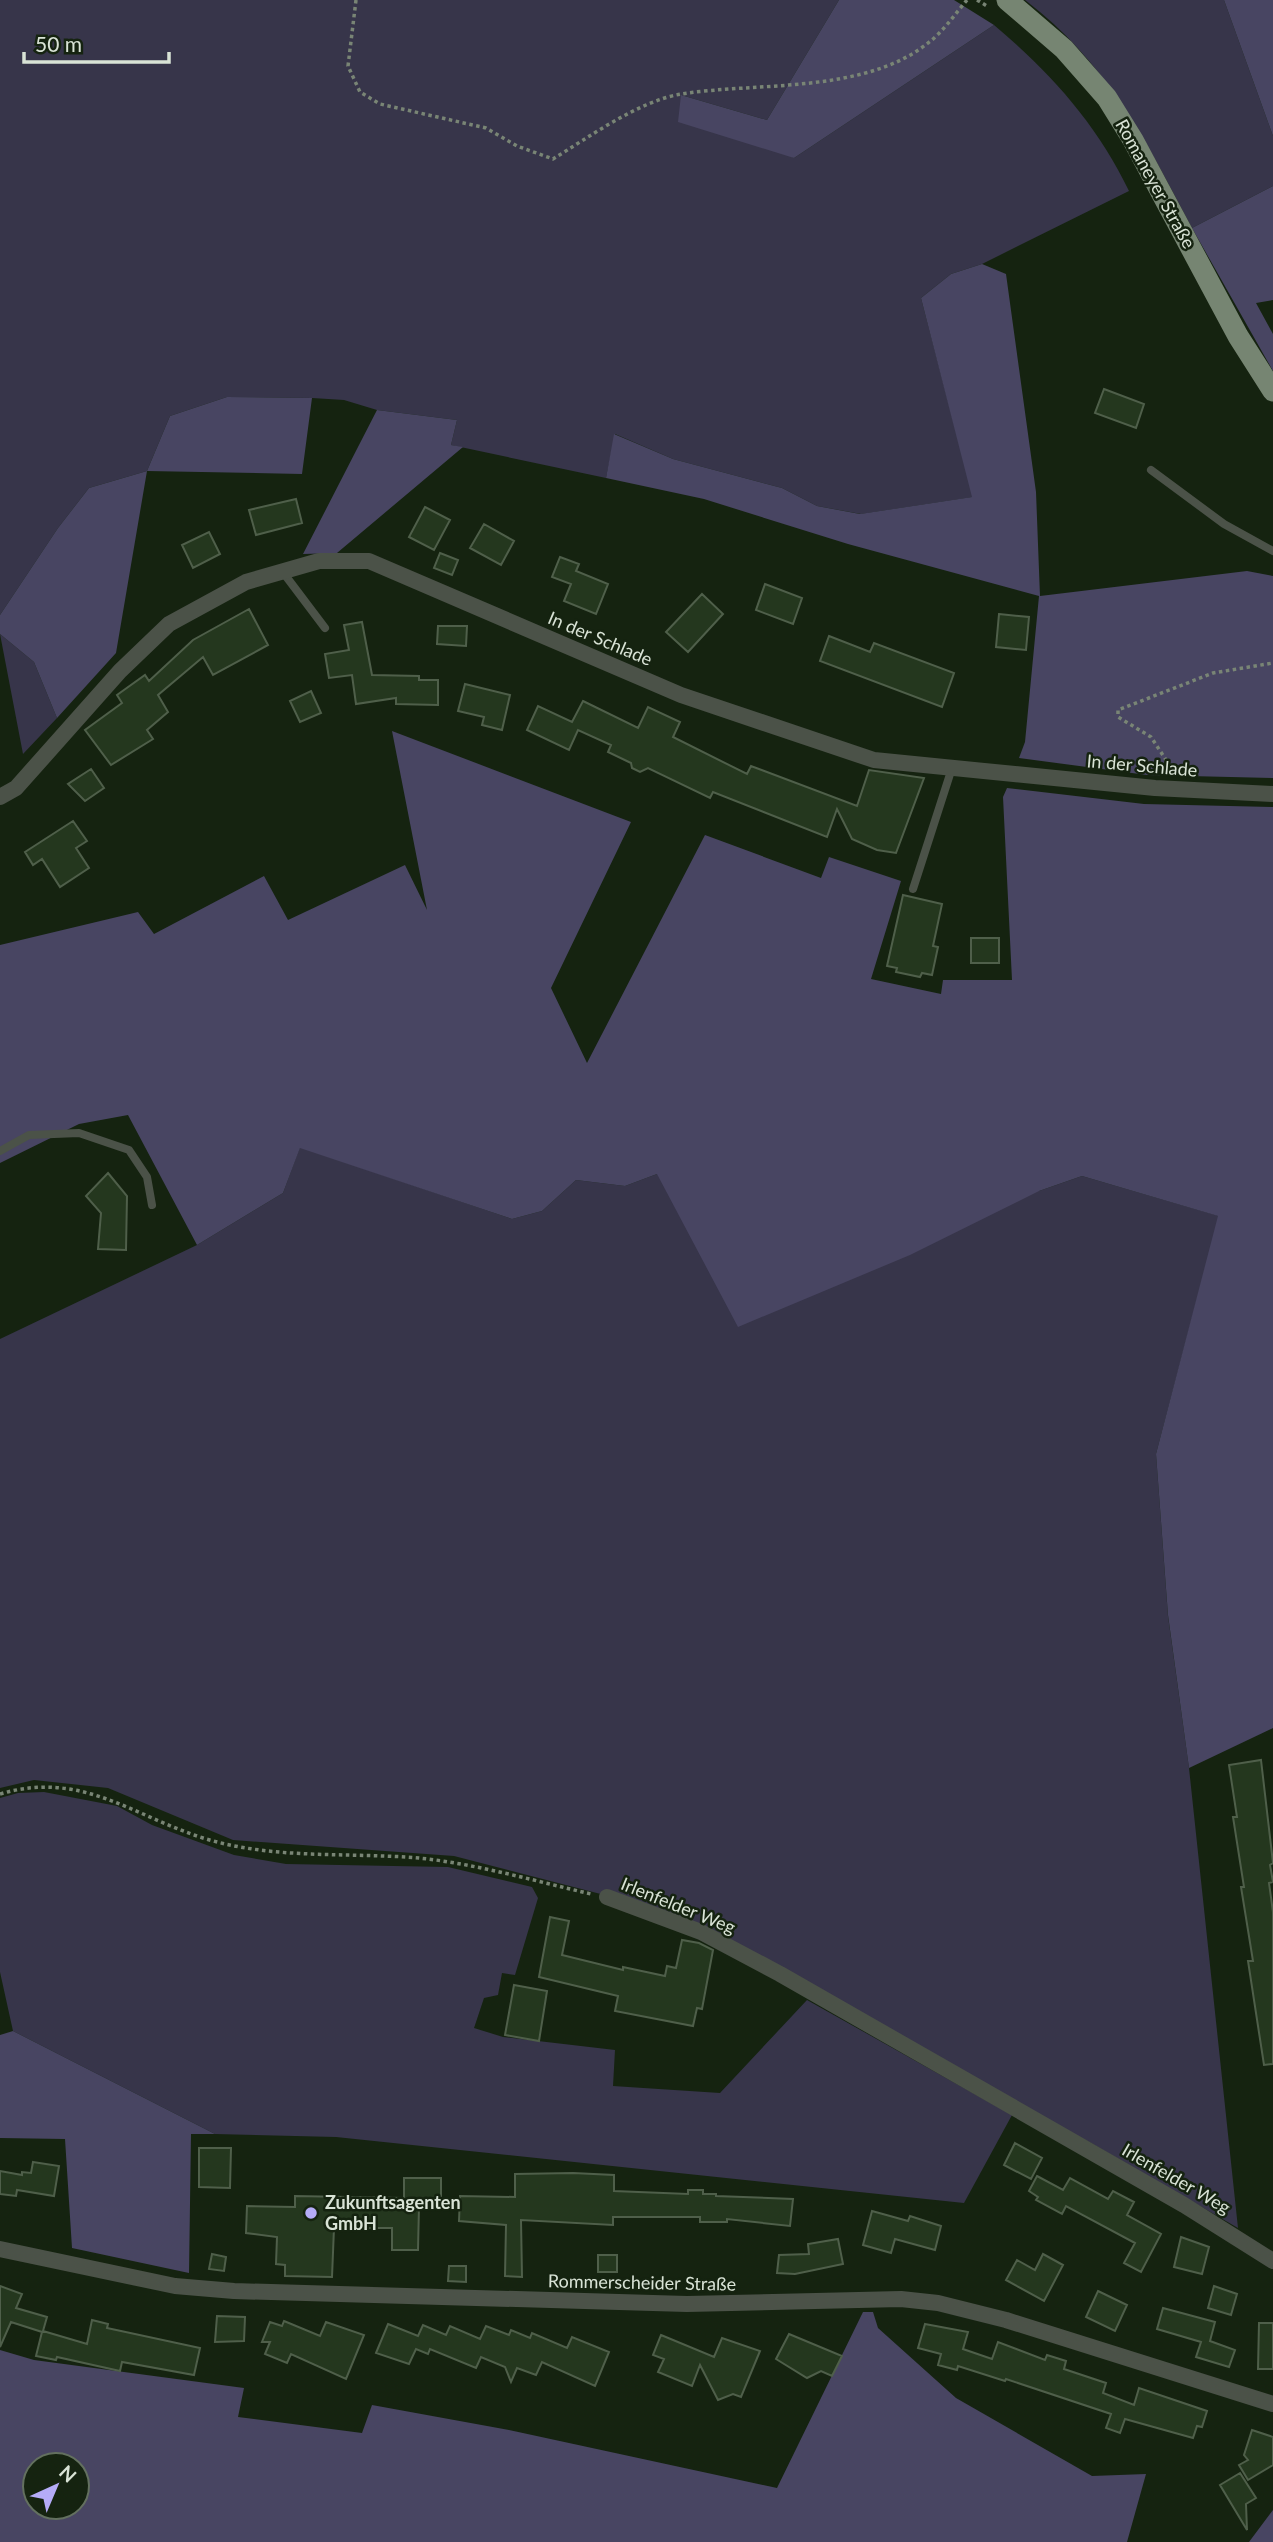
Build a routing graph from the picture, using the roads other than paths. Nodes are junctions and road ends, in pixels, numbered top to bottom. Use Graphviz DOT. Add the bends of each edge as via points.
graph roads {
  1 [pos="1000,5"];
  2 [pos="1273,391"];
  3 [pos="1151,470"];
  4 [pos="1273,551"];
  5 [pos="282,572"];
  6 [pos="325,628"];
  7 [pos="952,768"];
  8 [pos="1273,794"];
  9 [pos="0,797"];
  10 [pos="913,889"];
  11 [pos="0,1151"];
  12 [pos="152,1205"];
  13 [pos="607,1898"];
  14 [pos="0,2249"];
  15 [pos="1273,2261"];
  16 [pos="1273,2404"];
  1 -- 2 [label="main road, Romaneyer Straße" via="1064,49 1107,98"];
  3 -- 4 [label="lane" via="1224,524"];
  5 -- 6 [label="lane"];
  5 -- 7 [label="street, In der Schlade" via="319,561 369,561 681,695 874,760"];
  5 -- 9 [label="street, In der Schlade" via="246,582 169,624 120,671 16,788"];
  7 -- 8 [label="street, In der Schlade" via="1155,788"];
  7 -- 10 [label="lane"];
  11 -- 12 [label="lane" via="29,1136 79,1133 129,1150 147,1177"];
  13 -- 15 [label="street, Irlenfelder Weg" via="701,1932 780,1974 1184,2205"];
  14 -- 16 [label="street, Rommerscheider Straße" via="175,2286 234,2291 687,2304 888,2299 937,2303 1006,2320"];
}
